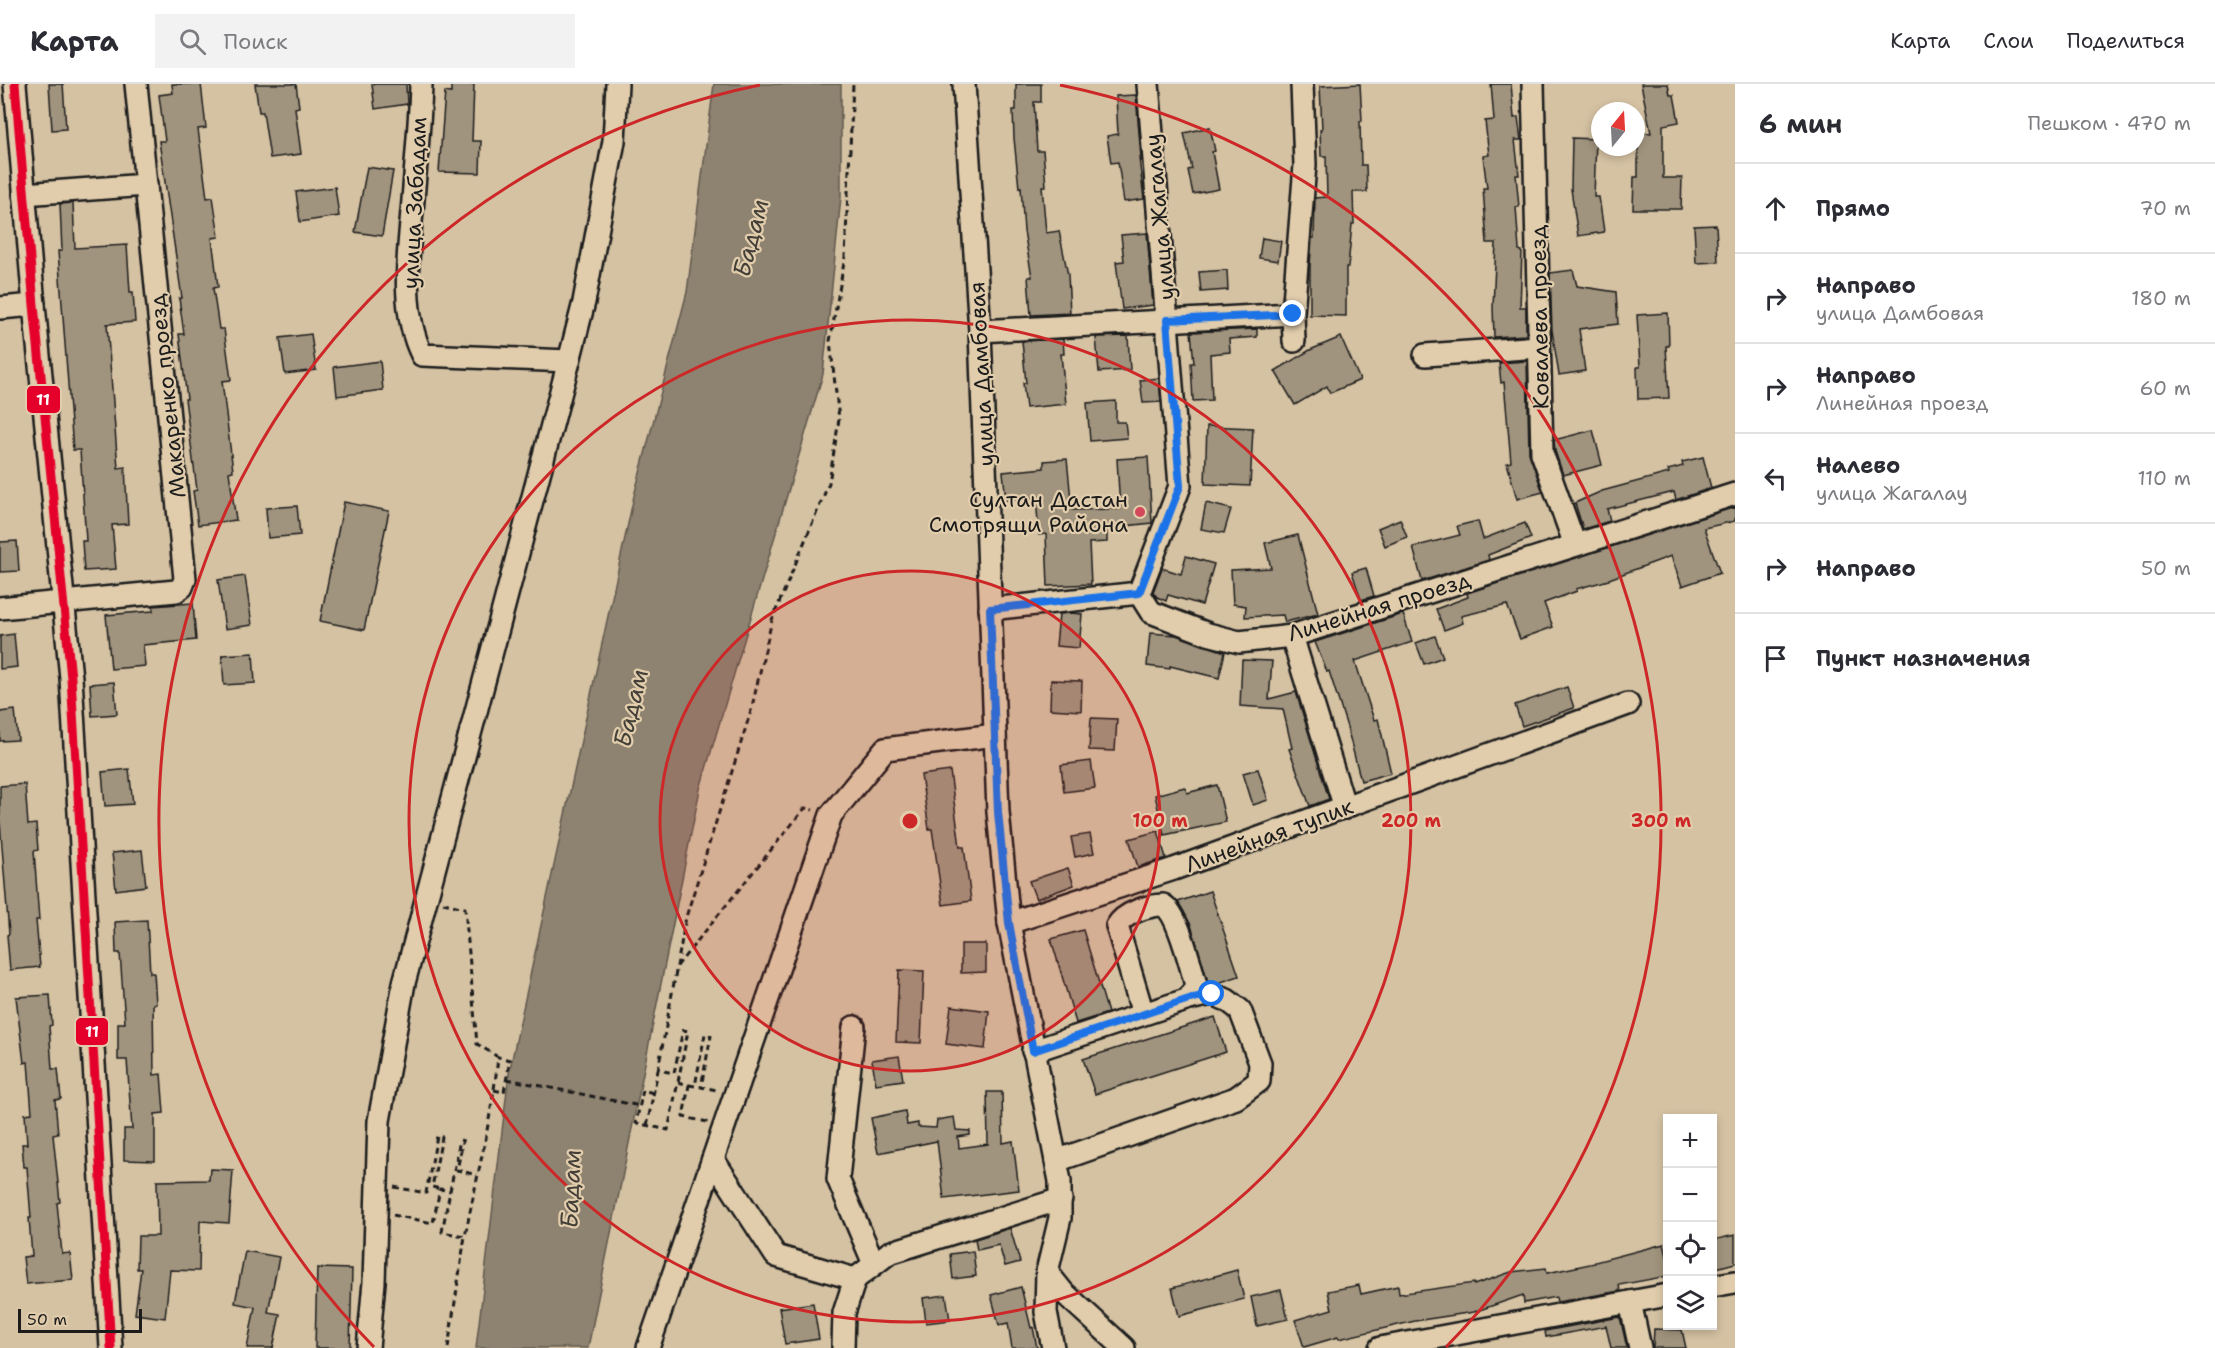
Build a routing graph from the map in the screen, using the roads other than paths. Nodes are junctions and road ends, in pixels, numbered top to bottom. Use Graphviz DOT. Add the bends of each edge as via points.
graph roads {
  1 [pos="15,84"];
  2 [pos="136,84"];
  3 [pos="421,84"];
  4 [pos="617,84"];
  5 [pos="964,84"];
  6 [pos="1148,84"];
  7 [pos="1302,84"];
  8 [pos="1533,84"];
  9 [pos="146,185"];
  10 [pos="24,194"];
  11 [pos="34,305"];
  12 [pos="0,308"];
  13 [pos="1293,314"];
  14 [pos="1167,320"];
  15 [pos="980,331"];
  16 [pos="1294,341"];
  17 [pos="1539,347"];
  18 [pos="1425,354"];
  19 [pos="568,361"];
  20 [pos="1735,494"];
  21 [pos="1575,545"];
  22 [pos="1139,593"];
  23 [pos="63,601"];
  24 [pos="0,608"];
  25 [pos="990,609"];
  26 [pos="1292,636"];
  27 [pos="1628,704"];
  28 [pos="995,735"];
  29 [pos="1345,808"];
  30 [pos="1009,923"];
  31 [pos="1189,999"];
  32 [pos="1143,1014"];
  33 [pos="854,1027"];
  34 [pos="1033,1051"];
  35 [pos="713,1158"];
  36 [pos="1056,1161"];
  37 [pos="1061,1199"];
  38 [pos="874,1264"];
  39 [pos="1047,1272"];
  40 [pos="855,1279"];
  41 [pos="1735,1282"];
  42 [pos="1717,1285"];
  43 [pos="1663,1296"];
  44 [pos="1630,1302"];
  45 [pos="111,1348"];
  46 [pos="368,1348"];
  47 [pos="648,1348"];
  48 [pos="843,1348"];
  49 [pos="1053,1348"];
  50 [pos="1124,1348"];
  51 [pos="1380,1348"];
  52 [pos="1640,1348"];
  1 -- 10 [label="street"];
  2 -- 9 [label="street, Макаренко проезд"];
  3 -- 19 [label="street, улица Забадам" via="407,287 414,339 422,356"];
  4 -- 19 [label="street" via="614,141 584,302"];
  5 -- 15 [label="street, улица Дамбовая"];
  6 -- 14 [label="street, улица Жагалау"];
  7 -- 13 [label="street" via="1305,165"];
  8 -- 17 [label="street, Ковалева проезд"];
  9 -- 10 [label="street"];
  9 -- 23 [label="street, Макаренко проезд" via="184,579 176,591"];
  10 -- 11 [label="street"];
  11 -- 12 [label="street"];
  11 -- 23 [label="street"];
  13 -- 14 [label="street"];
  13 -- 16 [label="street"];
  14 -- 15 [label="street"];
  14 -- 22 [label="street, улица Жагалау" via="1180,486"];
  15 -- 25 [label="street, улица Дамбовая"];
  17 -- 18 [label="street"];
  17 -- 21 [label="street, Ковалева проезд" via="1542,453"];
  19 -- 46 [label="street" via="404,983 379,1121"];
  20 -- 21 [label="street, Линейная проезд"];
  21 -- 26 [label="street, Линейная проезд"];
  22 -- 25 [label="street"];
  22 -- 26 [label="street, Линейная проезд" via="1151,612 1208,634 1239,642"];
  23 -- 24 [label="street"];
  23 -- 45 [label="street" via="71,678"];
  25 -- 28 [label="street, улица Дамбовая"];
  26 -- 29 [label="street"];
  27 -- 29 [label="street, Линейная тупик"];
  28 -- 30 [label="street, улица Дамбовая"];
  28 -- 35 [label="street" via="885,749 831,815"];
  29 -- 30 [label="street, Линейная тупик"];
  30 -- 34 [label="street, улица Дамбовая"];
  31 -- 32 [label="street"];
  31 -- 32 [label="street" via="1196,985 1174,919 1168,907 1147,908 1120,920 1118,926"];
  31 -- 36 [label="street" via="1212,994 1240,1010 1260,1063 1259,1081 1236,1098"];
  32 -- 34 [label="street"];
  33 -- 38 [label="street" via="838,1179"];
  34 -- 36 [label="street, улица Дамбовая"];
  35 -- 40 [label="street" via="776,1256"];
  35 -- 47 [label="street"];
  36 -- 37 [label="street, улица Дамбовая"];
  37 -- 38 [label="street" via="889,1253"];
  37 -- 39 [label="street, улица Дамбовая"];
  38 -- 40 [label="street"];
  39 -- 49 [label="street, улица Дамбовая" via="1046,1312"];
  39 -- 50 [label="street" via="1063,1293"];
  40 -- 48 [label="street" via="844,1313"];
  41 -- 42 [label="street"];
  43 -- 44 [label="street"];
  44 -- 51 [label="street"];
  44 -- 52 [label="street"];
}
